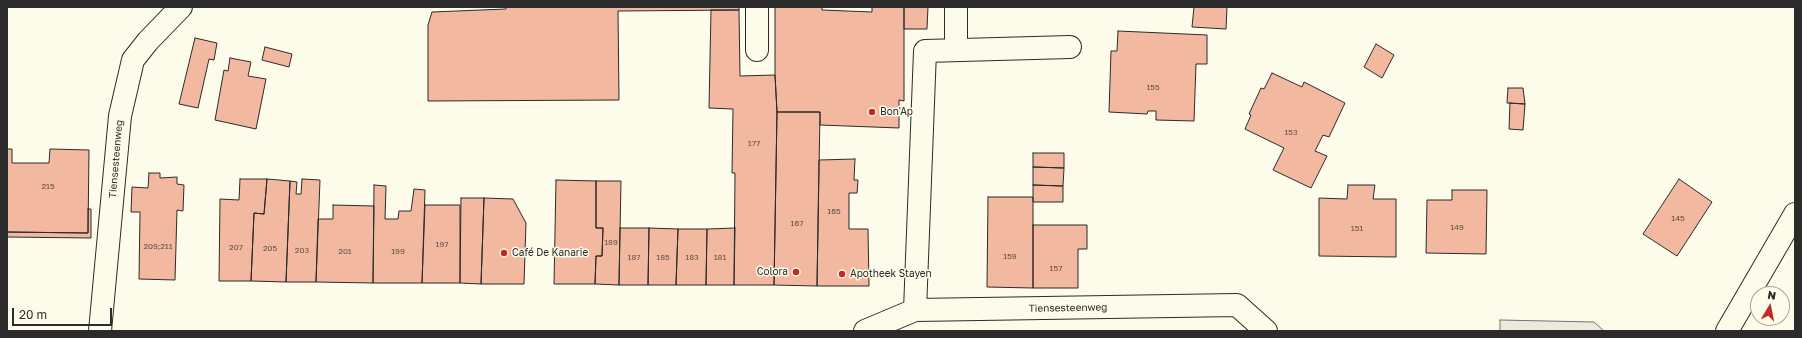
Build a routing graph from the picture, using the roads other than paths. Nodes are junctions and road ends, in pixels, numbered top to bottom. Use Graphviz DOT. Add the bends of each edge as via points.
graph roads {
  1 [pos="182,7"];
  2 [pos="757,7"];
  3 [pos="956,7"];
  4 [pos="1070,47"];
  5 [pos="757,50"];
  6 [pos="956,50"];
  7 [pos="1795,214"];
  8 [pos="915,310"];
  9 [pos="100,331"];
  10 [pos="865,331"];
  11 [pos="1266,331"];
  12 [pos="1727,331"];
  1 -- 9 [label="street, Tiensesteenweg" via="133,60 120,116"];
  2 -- 5 [label="street"];
  3 -- 6 [label="street"];
  4 -- 6 [label="street"];
  6 -- 8 [label="street" via="924,50"];
  7 -- 12 [label="street"];
  8 -- 10 [label="street, Tiensesteenweg"];
  8 -- 11 [label="street, Tiensesteenweg" via="1238,305"];
}
